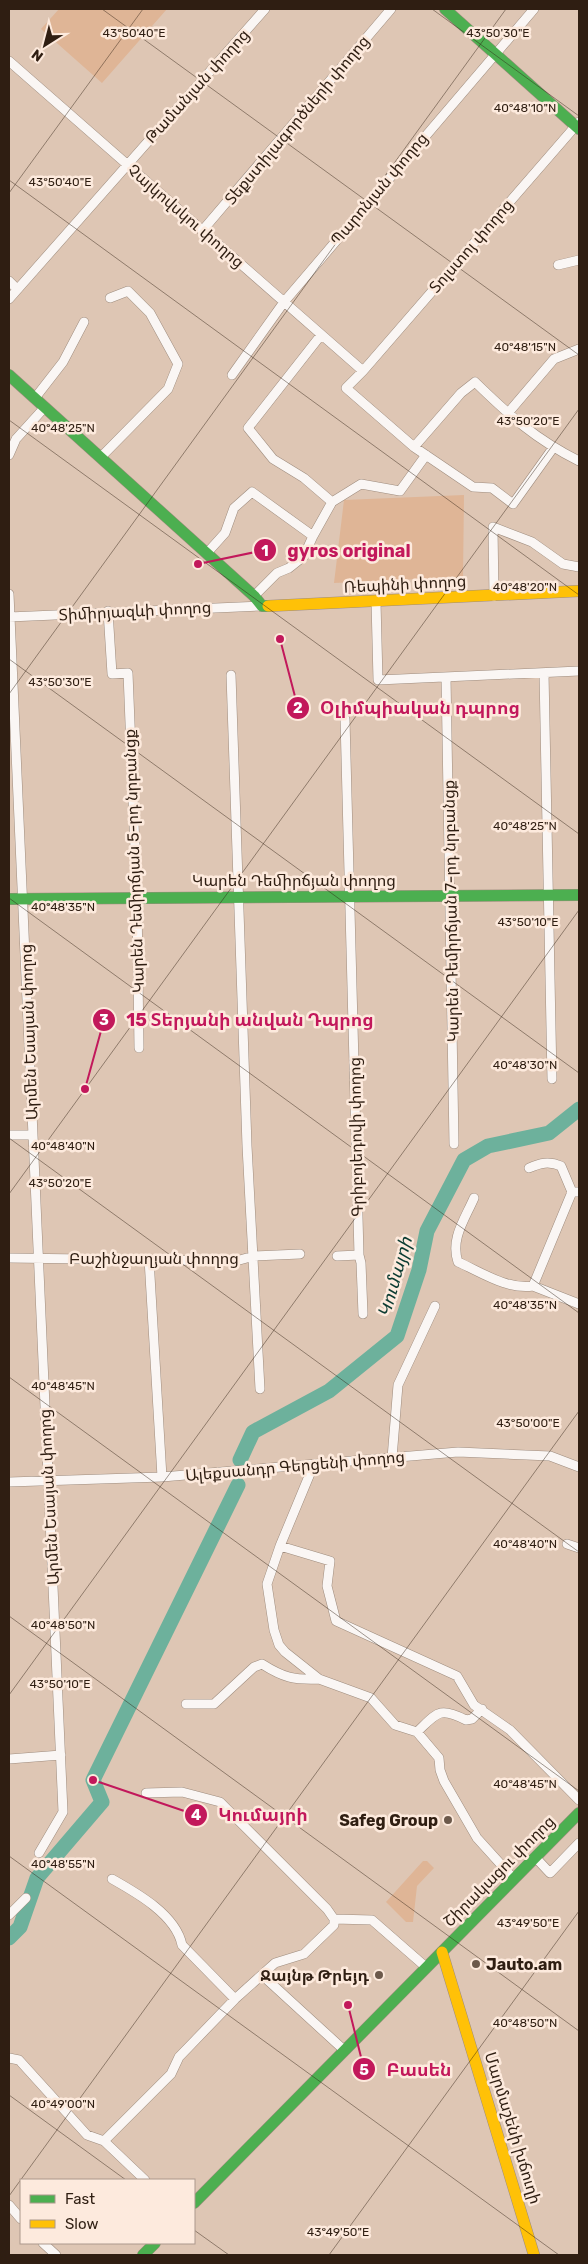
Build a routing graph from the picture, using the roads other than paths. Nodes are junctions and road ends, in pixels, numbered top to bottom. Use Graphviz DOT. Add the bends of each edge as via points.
graph roads {
  1 [pos="265,9"];
  2 [pos="391,9"];
  3 [pos="446,9"];
  4 [pos="534,9"];
  5 [pos="495,53"];
  6 [pos="9,61"];
  7 [pos="578,126"];
  8 [pos="127,165"];
  9 [pos="202,231"];
  10 [pos="579,260"];
  11 [pos="558,266"];
  12 [pos="9,281"];
  13 [pos="17,289"];
  14 [pos="110,298"];
  15 [pos="9,299"];
  16 [pos="284,302"];
  17 [pos="84,322"];
  18 [pos="321,335"];
  19 [pos="579,349"];
  20 [pos="363,371"];
  21 [pos="9,375"];
  22 [pos="232,375"];
  23 [pos="35,398"];
  24 [pos="45,407"];
  25 [pos="508,413"];
  26 [pos="414,447"];
  27 [pos="553,448"];
  28 [pos="426,454"];
  29 [pos="9,455"];
  30 [pos="101,457"];
  31 [pos="579,462"];
  32 [pos="332,502"];
  33 [pos="313,536"];
  34 [pos="207,553"];
  35 [pos="579,567"];
  36 [pos="579,591"];
  37 [pos="9,594"];
  38 [pos="254,596"];
  39 [pos="494,596"];
  40 [pos="376,602"];
  41 [pos="262,606"];
  42 [pos="108,611"];
  43 [pos="9,617"];
  44 [pos="579,672"];
  45 [pos="544,673"];
  46 [pos="231,674"];
  47 [pos="446,677"];
  48 [pos="344,719"];
  49 [pos="349,895"];
  50 [pos="451,895"];
  51 [pos="579,895"];
  52 [pos="239,896"];
  53 [pos="550,896"];
  54 [pos="137,898"];
  55 [pos="9,899"];
  56 [pos="24,899"];
  57 [pos="139,1048"];
  58 [pos="552,1079"];
  59 [pos="9,1135"];
  60 [pos="33,1135"];
  61 [pos="454,1144"];
  62 [pos="529,1168"];
  63 [pos="575,1192"];
  64 [pos="474,1198"];
  65 [pos="300,1254"];
  66 [pos="359,1255"];
  67 [pos="254,1256"];
  68 [pos="338,1256"];
  69 [pos="9,1258"];
  70 [pos="37,1258"];
  71 [pos="150,1259"];
  72 [pos="533,1286"];
  73 [pos="579,1304"];
  74 [pos="435,1306"];
  75 [pos="363,1314"];
  76 [pos="260,1389"];
  77 [pos="392,1458"];
  78 [pos="314,1464"];
  79 [pos="579,1467"];
  80 [pos="162,1477"];
  81 [pos="48,1480"];
  82 [pos="9,1482"];
  83 [pos="567,1544"];
  84 [pos="280,1546"];
  85 [pos="579,1548"];
  86 [pos="320,1679"];
  87 [pos="186,1704"];
  88 [pos="482,1709"];
  89 [pos="417,1732"];
  90 [pos="61,1755"];
  91 [pos="9,1759"];
  92 [pos="146,1793"];
  93 [pos="579,1800"];
  94 [pos="579,1813"];
  95 [pos="579,1843"];
  96 [pos="39,1853"];
  97 [pos="535,1857"];
  98 [pos="112,1879"];
  99 [pos="514,1879"];
  100 [pos="26,1898"];
  101 [pos="9,1915"];
  102 [pos="334,1919"];
  103 [pos="442,1952"];
  104 [pos="427,1968"];
  105 [pos="262,1974"];
  106 [pos="236,2000"];
  107 [pos="344,2050"];
  108 [pos="9,2058"];
  109 [pos="104,2141"];
  110 [pos="144,2179"];
  111 [pos="195,2203"];
  112 [pos="9,2205"];
  113 [pos="20,2218"];
  114 [pos="44,2244"];
  115 [pos="154,2244"];
  116 [pos="56,2255"];
  117 [pos="142,2255"];
  118 [pos="534,2255"];
  1 -- 8 [label="street, Թամանյան փողոց"];
  2 -- 9 [label="street, Տեքստիլագործների փողոց"];
  3 -- 5 [label="street"];
  4 -- 5 [label="street, Պարոնյան փողոց"];
  5 -- 7 [label="street"];
  5 -- 16 [label="street, Պարոնյան փողոց"];
  6 -- 8 [label="street, Չայկովսկու փողոց"];
  7 -- 20 [label="street, Տոլստոյ փողոց"];
  8 -- 9 [label="street, Չայկովսկու փողոց"];
  8 -- 13 [label="street, Թամանյան փողոց"];
  9 -- 16 [label="street, Չայկովսկու փողոց"];
  10 -- 11 [label="street"];
  12 -- 13 [label="street"];
  13 -- 15 [label="street, Թամանյան փողոց"];
  14 -- 30 [label="street" via="128,291 150,313 178,364 168,388"];
  16 -- 18 [label="street, Չայկովսկու փողոց"];
  16 -- 22 [label="street, Պարոնյան փողոց"];
  17 -- 23 [label="street" via="63,362"];
  18 -- 20 [label="street, Չայկովսկու փողոց"];
  18 -- 32 [label="street" via="248,428 272,459 304,478"];
  19 -- 25 [label="street" via="554,359"];
  20 -- 26 [label="street, Տոլստոյ փողոց" via="346,388"];
  21 -- 23 [label="street"];
  23 -- 24 [label="street"];
  24 -- 29 [label="street" via="16,439"];
  24 -- 30 [label="street"];
  25 -- 26 [label="street" via="475,382"];
  25 -- 27 [label="street"];
  26 -- 28 [label="street"];
  27 -- 28 [label="street" via="513,504 492,488 473,487"];
  27 -- 31 [label="street"];
  28 -- 32 [label="street" via="400,491 361,484"];
  30 -- 34 [label="street"];
  32 -- 33 [label="street"];
  33 -- 34 [label="street" via="252,492 234,508 226,533"];
  33 -- 38 [label="street" via="304,556 277,573"];
  34 -- 38 [label="street"];
  35 -- 39 [label="street" via="563,564 532,542 493,527"];
  36 -- 39 [label="street, Ռեպինի փողոց"];
  37 -- 43 [label="street, Արմեն Եսայան փողոց"];
  38 -- 41 [label="street"];
  39 -- 40 [label="street, Ռեպինի փողոց"];
  40 -- 41 [label="street, Ռեպինի փողոց"];
  40 -- 47 [label="street" via="378,680"];
  41 -- 42 [label="street, Տիմիրյազևի փողոց"];
  42 -- 43 [label="street, Տիմիրյազևի փողոց"];
  42 -- 54 [label="street, Կարեն Դեմիրճյան 5-րդ նրբանցք" via="112,674 128,673"];
  43 -- 56 [label="street, Արմեն Եսայան փողոց"];
  44 -- 45 [label="street"];
  45 -- 47 [label="street"];
  45 -- 53 [label="street"];
  46 -- 52 [label="street"];
  47 -- 50 [label="street, Կարեն Դեմիրճյան 7-րդ նրբանցք"];
  48 -- 49 [label="street, Գրիբոյեդովի փողոց"];
  49 -- 50 [label="street, Կարեն Դեմիրճյան փողոց"];
  49 -- 52 [label="street, Կարեն Դեմիրճյան փողոց"];
  49 -- 66 [label="street, Գրիբոյեդովի փողոց"];
  50 -- 53 [label="street, Կարեն Դեմիրճյան փողոց"];
  50 -- 61 [label="street, Կարեն Դեմիրճյան 7-րդ նրբանցք"];
  51 -- 53 [label="street, Կարեն Դեմիրճյան փողոց"];
  52 -- 54 [label="street, Կարեն Դեմիրճյան փողոց"];
  52 -- 67 [label="street"];
  53 -- 58 [label="street"];
  54 -- 56 [label="street, Կարեն Դեմիրճյան փողոց"];
  54 -- 57 [label="street, Կարեն Դեմիրճյան 5-րդ նրբանցք"];
  55 -- 56 [label="street, Կարեն Դեմիրճյան փողոց"];
  56 -- 60 [label="street, Արմեն Եսայան փողոց"];
  59 -- 60 [label="street"];
  60 -- 70 [label="street, Արմեն Եսայան փողոց"];
  62 -- 63 [label="street" via="552,1162 561,1166"];
  63 -- 72 [label="street"];
  64 -- 72 [label="street" via="454,1242 458,1262 501,1282 523,1288"];
  65 -- 67 [label="street, Բաշինջաղյան փողոց"];
  66 -- 68 [label="street"];
  66 -- 75 [label="street, Գրիբոյեդովի փողոց"];
  67 -- 71 [label="street, Բաշինջաղյան փողոց" via="236,1261"];
  67 -- 76 [label="street"];
  69 -- 70 [label="street, Բաշինջաղյան փողոց"];
  70 -- 71 [label="street, Բաշինջաղյան փողոց"];
  70 -- 81 [label="street, Արմեն Եսայան փողոց"];
  71 -- 80 [label="street"];
  72 -- 73 [label="street"];
  74 -- 77 [label="street" via="398,1385"];
  77 -- 78 [label="street, Ալեքսանդր Գերցենի փողոց"];
  77 -- 79 [label="street, Ալեքսանդր Գերցենի փողոց" via="458,1452 550,1456"];
  78 -- 80 [label="street, Ալեքսանդր Գերցենի փողոց"];
  78 -- 84 [label="street"];
  80 -- 81 [label="street, Ալեքսանդր Գերցենի փողոց"];
  81 -- 82 [label="street, Ալեքսանդր Գերցենի փողոց"];
  81 -- 90 [label="street, Արմեն Եսայան փողոց"];
  83 -- 85 [label="street"];
  84 -- 86 [label="street" via="267,1584 274,1630 285,1652"];
  84 -- 88 [label="street" via="330,1561 327,1586 336,1620 457,1676 474,1705"];
  86 -- 87 [label="street" via="296,1680 279,1675 262,1664 254,1667 214,1704"];
  86 -- 89 [label="street" via="371,1698 395,1725"];
  88 -- 89 [label="street" via="472,1719 466,1720 452,1712 437,1713"];
  88 -- 93 [label="street" via="510,1730"];
  89 -- 99 [label="street" via="439,1758 444,1781 476,1838"];
  90 -- 91 [label="street"];
  90 -- 96 [label="street, Արմեն Եսայան փողոց" via="63,1812"];
  92 -- 102 [label="street" via="182,1792 220,1802"];
  94 -- 97 [label="street, Շիրակացու փողոց"];
  95 -- 97 [label="street" via="550,1873"];
  97 -- 99 [label="street, Շիրակացու փողոց"];
  98 -- 106 [label="street" via="145,1898 180,1933 182,1945"];
  99 -- 103 [label="street, Շիրակացու փողոց"];
  100 -- 101 [label="street"];
  102 -- 104 [label="street" via="372,1920"];
  102 -- 105 [label="street" via="334,1925 304,1954 275,1963"];
  103 -- 104 [label="street, Շիրակացու փողոց"];
  103 -- 118 [label="street, Մարմաշենի խճուղի"];
  104 -- 107 [label="street, Շիրակացու փողոց"];
  105 -- 106 [label="street"];
  105 -- 107 [label="street"];
  106 -- 109 [label="street" via="179,2057 171,2074"];
  107 -- 111 [label="street, Շիրակացու փողոց"];
  108 -- 109 [label="street" via="19,2060 87,2134"];
  109 -- 110 [label="street"];
  112 -- 113 [label="street"];
  114 -- 116 [label="street"];
  115 -- 117 [label="street"];
}
